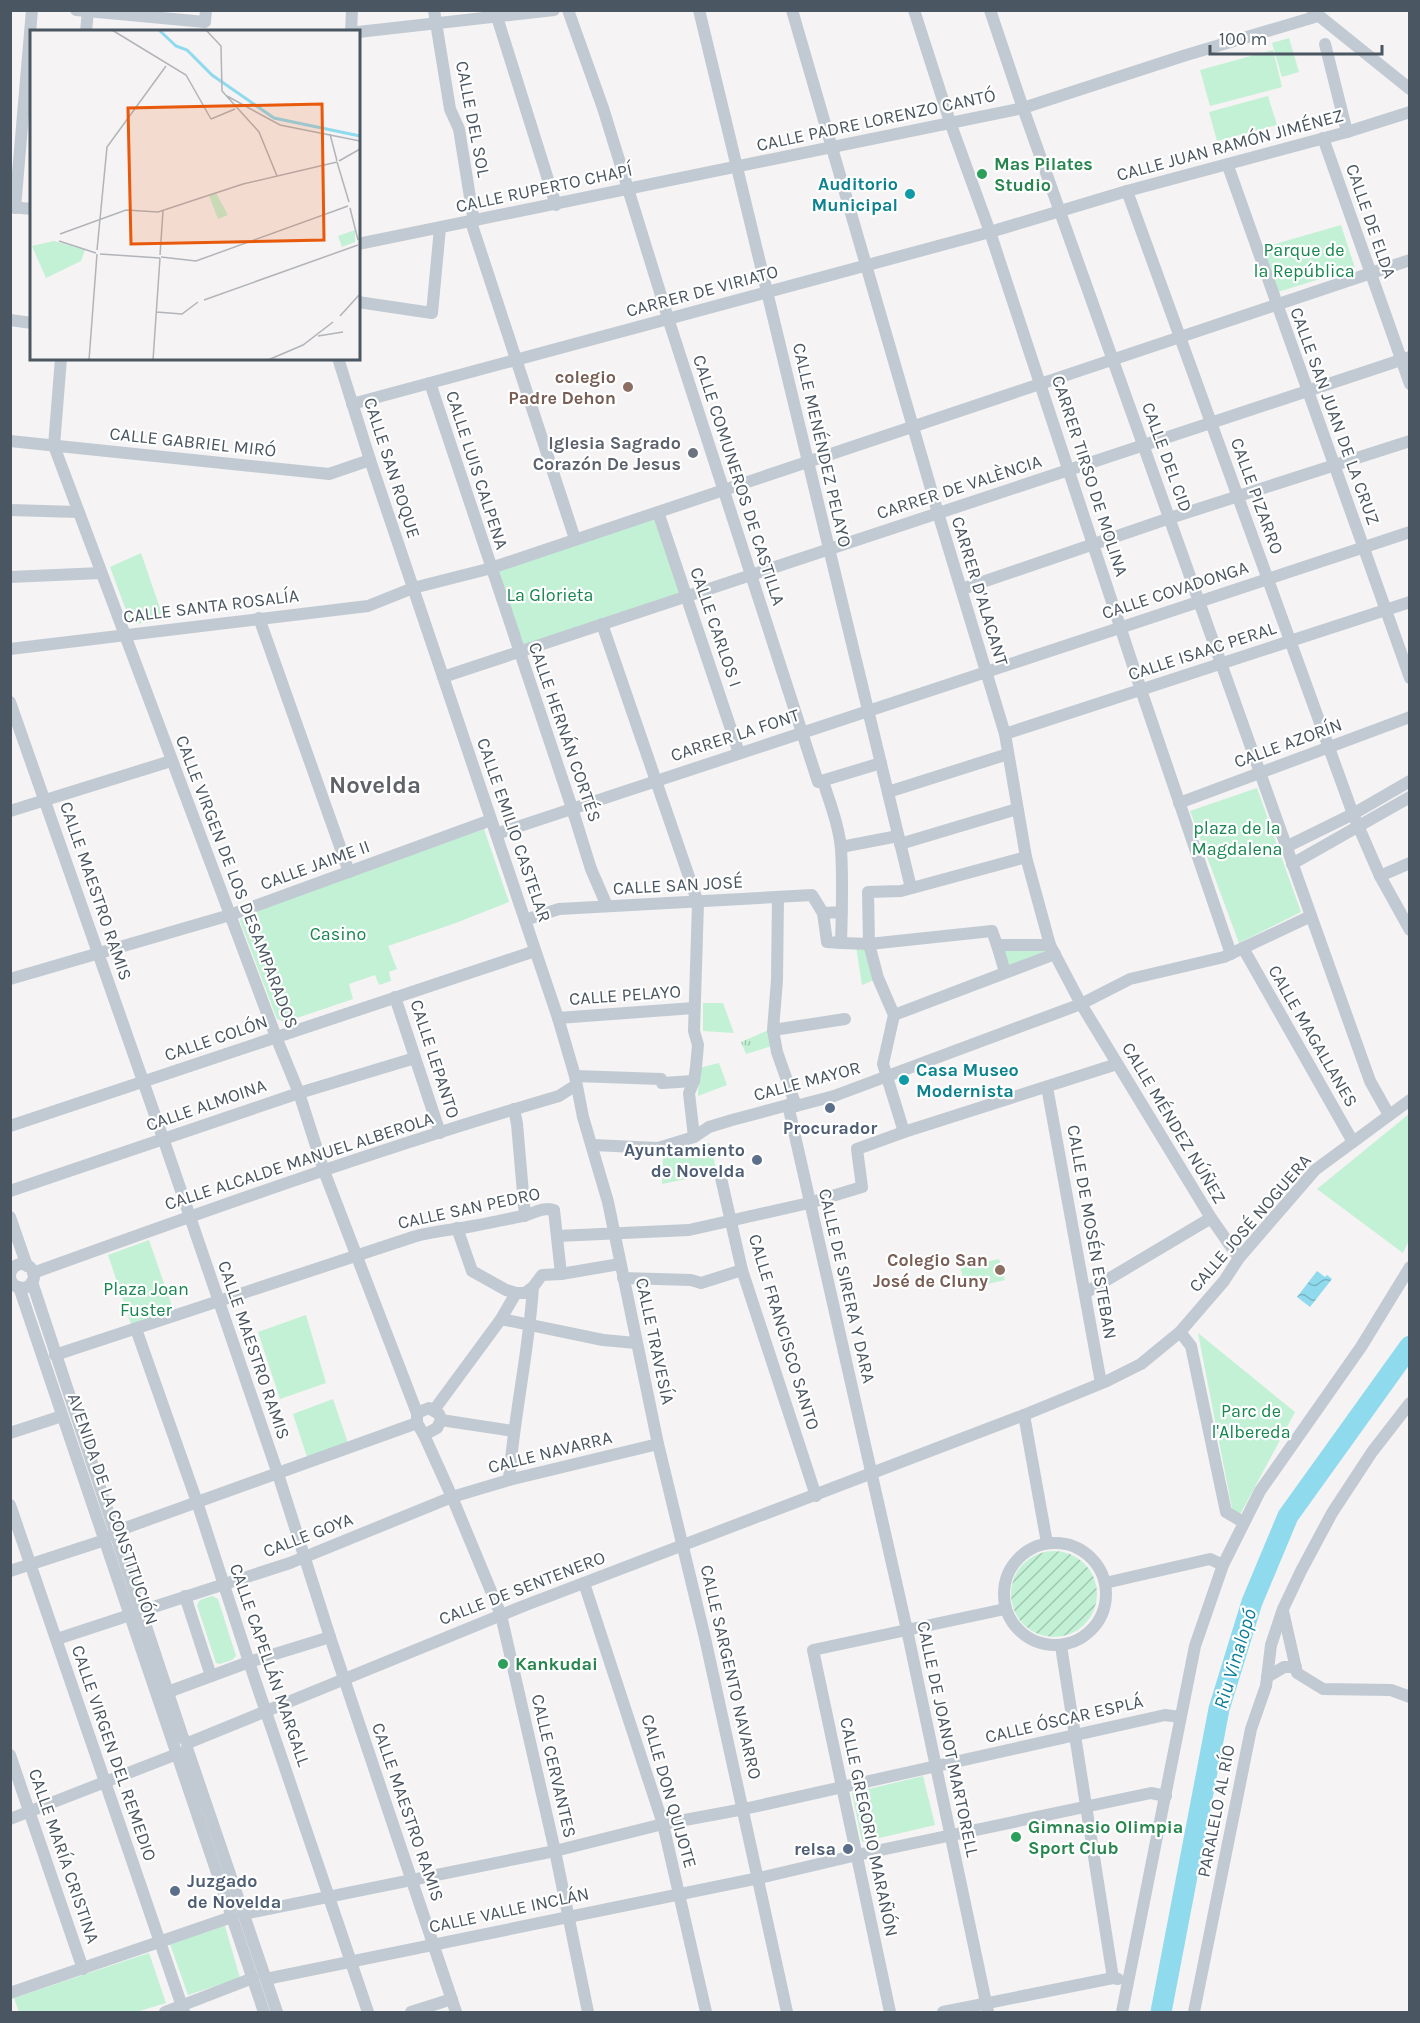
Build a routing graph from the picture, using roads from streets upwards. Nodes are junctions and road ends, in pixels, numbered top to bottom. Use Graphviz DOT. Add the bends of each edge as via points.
graph roads {
  1 [pos="32,10"];
  2 [pos="352,10"];
  3 [pos="554,10"];
  4 [pos="568,10"];
  5 [pos="699,10"];
  6 [pos="792,10"];
  7 [pos="914,10"];
  8 [pos="990,10"];
  9 [pos="84,11"];
  10 [pos="1315,13"];
  11 [pos="491,15"];
  12 [pos="205,16"];
  13 [pos="435,17"];
  14 [pos="31,30"];
  15 [pos="86,30"];
  16 [pos="351,30"];
  17 [pos="360,32"];
  18 [pos="1325,44"];
  19 [pos="30,60"];
  20 [pos="1410,89"];
  21 [pos="10,107"];
  22 [pos="1023,108"];
  23 [pos="28,109"];
  24 [pos="1410,112"];
  25 [pos="950,122"];
  26 [pos="1347,132"];
  27 [pos="1323,138"];
  28 [pos="832,148"];
  29 [pos="1228,166"];
  30 [pos="737,167"];
  31 [pos="627,189"];
  32 [pos="1127,191"];
  33 [pos="556,205"];
  34 [pos="13,207"];
  35 [pos="30,209"];
  36 [pos="1060,211"];
  37 [pos="472,222"];
  38 [pos="440,228"];
  39 [pos="990,232"];
  40 [pos="360,244"];
  41 [pos="1410,260"];
  42 [pos="866,266"];
  43 [pos="1370,272"];
  44 [pos="768,292"];
  45 [pos="360,302"];
  46 [pos="1277,306"];
  47 [pos="668,318"];
  48 [pos="10,320"];
  49 [pos="30,323"];
  50 [pos="1180,338"];
  51 [pos="1405,358"];
  52 [pos="516,359"];
  53 [pos="61,360"];
  54 [pos="339,360"];
  55 [pos="1114,361"];
  56 [pos="430,383"];
  57 [pos="1410,384"];
  58 [pos="1040,385"];
  59 [pos="1308,392"];
  60 [pos="352,404"];
  61 [pos="1210,422"];
  62 [pos="913,427"];
  63 [pos="10,441"];
  64 [pos="1410,441"];
  65 [pos="1144,444"];
  66 [pos="54,446"];
  67 [pos="370,460"];
  68 [pos="807,460"];
  69 [pos="1333,466"];
  70 [pos="1069,470"];
  71 [pos="724,490"];
  72 [pos="1238,496"];
  73 [pos="10,510"];
  74 [pos="78,512"];
  75 [pos="658,512"];
  76 [pos="938,513"];
  77 [pos="1170,518"];
  78 [pos="1410,532"];
  79 [pos="575,539"];
  80 [pos="1093,544"];
  81 [pos="1362,548"];
  82 [pos="829,549"];
  83 [pos="491,567"];
  84 [pos="101,573"];
  85 [pos="751,575"];
  86 [pos="10,577"];
  87 [pos="1269,579"];
  88 [pos="413,588"];
  89 [pos="962,589"];
  90 [pos="687,596"];
  91 [pos="1199,600"];
  92 [pos="1410,602"];
  93 [pos="1384,610"];
  94 [pos="260,618"];
  95 [pos="602,624"];
  96 [pos="1120,626"];
  97 [pos="124,634"];
  98 [pos="1291,641"];
  99 [pos="10,649"];
  100 [pos="519,652"];
  101 [pos="1221,664"];
  102 [pos="985,671"];
  103 [pos="443,677"];
  104 [pos="1410,678"];
  105 [pos="1141,690"];
  106 [pos="10,702"];
  107 [pos="868,710"];
  108 [pos="1410,717"];
  109 [pos="802,732"];
  110 [pos="1005,734"];
  111 [pos="1330,748"];
  112 [pos="740,753"];
  113 [pos="1008,754"];
  114 [pos="171,761"];
  115 [pos="881,763"];
  116 [pos="1259,772"];
  117 [pos="657,780"];
  118 [pos="820,781"];
  119 [pos="1410,781"];
  120 [pos="888,792"];
  121 [pos="1410,797"];
  122 [pos="45,800"];
  123 [pos="1179,803"];
  124 [pos="572,808"];
  125 [pos="1017,809"];
  126 [pos="10,811"];
  127 [pos="1353,814"];
  128 [pos="491,820"];
  129 [pos="1359,826"];
  130 [pos="496,834"];
  131 [pos="899,840"];
  132 [pos="841,847"];
  133 [pos="1286,847"];
  134 [pos="1026,857"];
  135 [pos="1410,863"];
  136 [pos="1292,864"];
  137 [pos="349,872"];
  138 [pos="1380,876"];
  139 [pos="910,888"];
  140 [pos="778,897"];
  141 [pos="698,903"];
  142 [pos="607,906"];
  143 [pos="842,912"];
  144 [pos="823,914"];
  145 [pos="230,915"];
  146 [pos="1311,915"];
  147 [pos="525,921"];
  148 [pos="1410,930"];
  149 [pos="841,943"];
  150 [pos="869,944"];
  151 [pos="997,945"];
  152 [pos="1052,949"];
  153 [pos="536,951"];
  154 [pos="1237,951"];
  155 [pos="98,954"];
  156 [pos="1005,972"];
  157 [pos="10,979"];
  158 [pos="395,997"];
  159 [pos="1081,1004"];
  160 [pos="694,1008"];
  161 [pos="894,1015"];
  162 [pos="558,1018"];
  163 [pos="845,1019"];
  164 [pos="773,1030"];
  165 [pos="276,1037"];
  166 [pos="415,1058"];
  167 [pos="1117,1064"];
  168 [pos="888,1077"];
  169 [pos="575,1080"];
  170 [pos="143,1081"];
  171 [pos="694,1082"];
  172 [pos="1047,1087"];
  173 [pos="299,1093"];
  174 [pos="559,1096"];
  175 [pos="1409,1101"];
  176 [pos="792,1105"];
  177 [pos="513,1109"];
  178 [pos="1389,1115"];
  179 [pos="583,1117"];
  180 [pos="10,1126"];
  181 [pos="904,1132"];
  182 [pos="440,1133"];
  183 [pos="694,1137"];
  184 [pos="163,1138"];
  185 [pos="1353,1142"];
  186 [pos="593,1145"];
  187 [pos="324,1171"];
  188 [pos="721,1179"];
  189 [pos="10,1191"];
  190 [pos="809,1203"];
  191 [pos="190,1216"];
  192 [pos="525,1216"];
  193 [pos="10,1217"];
  194 [pos="1211,1218"];
  195 [pos="731,1221"];
  196 [pos="457,1228"];
  197 [pos="614,1232"];
  198 [pos="557,1236"];
  199 [pos="357,1256"];
  200 [pos="1239,1258"];
  201 [pos="620,1263"];
  202 [pos="1410,1268"];
  203 [pos="742,1270"];
  204 [pos="31,1274"];
  205 [pos="561,1274"];
  206 [pos="13,1277"];
  207 [pos="623,1278"];
  208 [pos="533,1287"];
  209 [pos="516,1293"];
  210 [pos="1085,1293"];
  211 [pos="218,1302"];
  212 [pos="501,1319"];
  213 [pos="531,1325"];
  214 [pos="136,1329"];
  215 [pos="1180,1332"];
  216 [pos="636,1343"];
  217 [pos="55,1355"];
  218 [pos="1101,1383"];
  219 [pos="1410,1403"];
  220 [pos="438,1415"];
  221 [pos="1024,1415"];
  222 [pos="62,1416"];
  223 [pos="417,1418"];
  224 [pos="513,1431"];
  225 [pos="10,1433"];
  226 [pos="424,1435"];
  227 [pos="658,1444"];
  228 [pos="278,1474"];
  229 [pos="872,1474"];
  230 [pos="509,1480"];
  231 [pos="816,1496"];
  232 [pos="452,1497"];
  233 [pos="197,1502"];
  234 [pos="10,1505"];
  235 [pos="1243,1522"];
  236 [pos="110,1536"];
  237 [pos="1047,1543"];
  238 [pos="682,1544"];
  239 [pos="304,1557"];
  240 [pos="31,1564"];
  241 [pos="1222,1565"];
  242 [pos="10,1571"];
  243 [pos="585,1583"];
  244 [pos="1105,1583"];
  245 [pos="224,1586"];
  246 [pos="185,1596"];
  247 [pos="1005,1609"];
  248 [pos="1283,1609"];
  249 [pos="136,1613"];
  250 [pos="501,1615"];
  251 [pos="907,1630"];
  252 [pos="330,1637"];
  253 [pos="57,1640"];
  254 [pos="1061,1646"];
  255 [pos="249,1662"];
  256 [pos="1296,1667"];
  257 [pos="211,1676"];
  258 [pos="1267,1677"];
  259 [pos="344,1679"];
  260 [pos="168,1692"];
  261 [pos="1410,1697"];
  262 [pos="266,1710"];
  263 [pos="1180,1717"];
  264 [pos="1076,1734"];
  265 [pos="181,1746"];
  266 [pos="10,1755"];
  267 [pos="935,1766"];
  268 [pos="106,1782"];
  269 [pos="842,1787"];
  270 [pos="1166,1796"];
  271 [pos="1087,1807"];
  272 [pos="744,1809"];
  273 [pos="30,1812"];
  274 [pos="10,1818"];
  275 [pos="663,1824"];
  276 [pos="950,1835"];
  277 [pos="555,1851"];
  278 [pos="857,1855"];
  279 [pos="411,1878"];
  280 [pos="759,1878"];
  281 [pos="679,1893"];
  282 [pos="329,1896"];
  283 [pos="238,1916"];
  284 [pos="568,1917"];
  285 [pos="159,1941"];
  286 [pos="433,1944"];
  287 [pos="351,1961"];
  288 [pos="83,1969"];
  289 [pos="253,1978"];
  290 [pos="1113,1978"];
  291 [pos="266,1979"];
  292 [pos="1129,1982"];
  293 [pos="10,1993"];
  294 [pos="452,1999"];
  295 [pos="988,2008"];
  296 [pos="183,2010"];
  297 [pos="165,2013"];
  298 [pos="264,2013"];
  299 [pos="277,2013"];
  300 [pos="368,2013"];
  301 [pos="411,2013"];
  302 [pos="456,2013"];
  303 [pos="588,2013"];
  304 [pos="706,2013"];
  305 [pos="788,2013"];
  306 [pos="890,2013"];
  307 [pos="943,2013"];
  308 [pos="1122,2013"];
  309 [pos="1194,2013"];
  1 -- 14 [label="street"];
  2 -- 16 [label="street"];
  3 -- 11 [label="street"];
  4 -- 31 [label="street, CALLE COMUNEROS DE CASTILLA"];
  5 -- 30 [label="street, CALLE MENÉNDEZ PELAYO"];
  6 -- 28 [label="street, CARRER D'ALACANT"];
  7 -- 25 [label="street, CARRER TIRSO DE MOLINA"];
  8 -- 22 [label="street, CALLE DEL CID"];
  9 -- 12 [label="street"];
  9 -- 15 [label="street"];
  10 -- 20 [label="street"];
  10 -- 22 [label="street, CALLE PADRE LORENZO CANTÓ"];
  11 -- 13 [label="street"];
  11 -- 33 [label="street"];
  13 -- 17 [label="street"];
  13 -- 37 [label="street, CALLE DEL SOL" via="450,108 459,129"];
  18 -- 26 [label="street"];
  19 -- 23 [label="street"];
  21 -- 23 [label="street"];
  22 -- 25 [label="street, CALLE PADRE LORENZO CANTÓ"];
  22 -- 36 [label="street, CALLE DEL CID"];
  23 -- 34 [label="street"];
  24 -- 26 [label="street, CALLE JUAN RAMÓN JIMÉNEZ"];
  25 -- 28 [label="street, CALLE PADRE LORENZO CANTÓ"];
  25 -- 39 [label="street, CARRER TIRSO DE MOLINA"];
  26 -- 27 [label="street, CALLE JUAN RAMÓN JIMÉNEZ"];
  27 -- 29 [label="street, CALLE JUAN RAMÓN JIMÉNEZ"];
  27 -- 43 [label="street, CALLE DE ELDA"];
  28 -- 30 [label="street, CALLE PADRE LORENZO CANTÓ"];
  28 -- 42 [label="street, CARRER D'ALACANT"];
  29 -- 32 [label="street, CALLE JUAN RAMÓN JIMÉNEZ"];
  29 -- 46 [label="street, CALLE SAN JUAN DE LA CRUZ"];
  30 -- 31 [label="street, CALLE RUPERTO CHAPÍ"];
  30 -- 44 [label="street, CALLE MENÉNDEZ PELAYO"];
  31 -- 33 [label="street, CALLE RUPERTO CHAPÍ"];
  31 -- 47 [label="street, CALLE COMUNEROS DE CASTILLA"];
  32 -- 36 [label="street, CALLE JUAN RAMÓN JIMÉNEZ"];
  32 -- 50 [label="street, CALLE PIZARRO"];
  33 -- 37 [label="street, CALLE RUPERTO CHAPÍ"];
  34 -- 35 [label="street"];
  36 -- 39 [label="street, CARRER DE VIRIATO"];
  36 -- 55 [label="street, CALLE DEL CID"];
  37 -- 38 [label="street, CALLE RUPERTO CHAPÍ"];
  37 -- 52 [label="street, CALLE DEL SOL"];
  38 -- 40 [label="street, CALLE RUPERTO CHAPÍ"];
  38 -- 45 [label="street" via="432,313"];
  39 -- 42 [label="street, CARRER DE VIRIATO"];
  39 -- 58 [label="street, CARRER TIRSO DE MOLINA"];
  41 -- 43 [label="street"];
  42 -- 44 [label="street, CARRER DE VIRIATO"];
  42 -- 62 [label="street, CARRER D'ALACANT"];
  43 -- 46 [label="street"];
  43 -- 51 [label="street, CALLE DE ELDA"];
  44 -- 47 [label="street, CARRER DE VIRIATO"];
  44 -- 68 [label="street, CALLE MENÉNDEZ PELAYO"];
  46 -- 50 [label="street"];
  46 -- 59 [label="street, CALLE SAN JUAN DE LA CRUZ"];
  47 -- 52 [label="street, CARRER DE VIRIATO"];
  47 -- 71 [label="street, CALLE COMUNEROS DE CASTILLA"];
  48 -- 49 [label="street"];
  50 -- 55 [label="street"];
  50 -- 61 [label="street, CALLE PIZARRO"];
  51 -- 57 [label="street, CALLE DE ELDA"];
  51 -- 59 [label="street, CARRER DE VALÈNCIA"];
  52 -- 56 [label="street, CARRER DE VIRIATO"];
  52 -- 79 [label="street, CALLE DEL SOL"];
  53 -- 66 [label="street, CALLE VIRGEN DE LOS DESAMPARADOS"];
  54 -- 60 [label="street, CALLE SAN ROQUE"];
  55 -- 58 [label="street"];
  55 -- 65 [label="street, CALLE DEL CID"];
  56 -- 60 [label="street, CARRER DE VIRIATO"];
  56 -- 83 [label="street, CALLE LUIS CALPENA"];
  58 -- 62 [label="street"];
  58 -- 70 [label="street, CARRER TIRSO DE MOLINA"];
  59 -- 61 [label="street, CARRER DE VALÈNCIA"];
  59 -- 69 [label="street, CALLE SAN JUAN DE LA CRUZ"];
  60 -- 67 [label="street, CALLE SAN ROQUE"];
  61 -- 65 [label="street, CARRER DE VALÈNCIA"];
  61 -- 72 [label="street, CALLE PIZARRO"];
  62 -- 68 [label="street"];
  62 -- 76 [label="street, CARRER D'ALACANT"];
  63 -- 66 [label="street, CALLE GABRIEL MIRÓ"];
  64 -- 69 [label="street"];
  65 -- 70 [label="street, CARRER DE VALÈNCIA"];
  65 -- 77 [label="street, CALLE DEL CID"];
  66 -- 67 [label="street, CALLE GABRIEL MIRÓ" via="329,474"];
  66 -- 74 [label="street, CALLE VIRGEN DE LOS DESAMPARADOS"];
  67 -- 88 [label="street, CALLE SAN ROQUE"];
  68 -- 71 [label="street"];
  68 -- 82 [label="street, CALLE MENÉNDEZ PELAYO"];
  69 -- 72 [label="street"];
  69 -- 81 [label="street, CALLE SAN JUAN DE LA CRUZ"];
  70 -- 76 [label="street, CARRER DE VALÈNCIA"];
  70 -- 80 [label="street, CARRER TIRSO DE MOLINA"];
  71 -- 75 [label="street"];
  71 -- 85 [label="street, CALLE COMUNEROS DE CASTILLA"];
  72 -- 77 [label="street"];
  72 -- 87 [label="street, CALLE PIZARRO"];
  73 -- 74 [label="street"];
  74 -- 84 [label="street, CALLE VIRGEN DE LOS DESAMPARADOS"];
  75 -- 79 [label="street"];
  75 -- 90 [label="street, CALLE CARLOS I"];
  76 -- 82 [label="street, CARRER DE VALÈNCIA"];
  76 -- 89 [label="street, CARRER D'ALACANT"];
  77 -- 80 [label="street"];
  77 -- 91 [label="street, CALLE DEL CID"];
  78 -- 81 [label="street, CALLE COVADONGA"];
  79 -- 83 [label="street"];
  80 -- 89 [label="street"];
  80 -- 96 [label="street, CARRER TIRSO DE MOLINA"];
  81 -- 87 [label="street, CALLE COVADONGA"];
  81 -- 93 [label="street, CALLE SAN JUAN DE LA CRUZ"];
  82 -- 85 [label="street, CARRER DE VALÈNCIA"];
  82 -- 107 [label="street, CALLE MENÉNDEZ PELAYO"];
  83 -- 88 [label="street, CALLE SANTA ROSALÍA"];
  83 -- 100 [label="street, CALLE HERNÁN CORTÉS"];
  84 -- 86 [label="street"];
  84 -- 97 [label="street, CALLE VIRGEN DE LOS DESAMPARADOS"];
  85 -- 90 [label="street, CARRER DE VALÈNCIA"];
  85 -- 109 [label="street, CALLE COMUNEROS DE CASTILLA"];
  87 -- 91 [label="street, CALLE COVADONGA"];
  87 -- 98 [label="street, CALLE PIZARRO"];
  88 -- 94 [label="street, CALLE SANTA ROSALÍA" via="368,606"];
  88 -- 103 [label="street, CALLE EMILIO CASTELAR"];
  89 -- 102 [label="street, CARRER D'ALACANT"];
  90 -- 95 [label="street, CARRER DE VALÈNCIA"];
  90 -- 112 [label="street, CALLE CARLOS I"];
  91 -- 96 [label="street, CALLE COVADONGA"];
  91 -- 101 [label="street, CALLE DEL CID"];
  92 -- 93 [label="street, CALLE ISAAC PERAL"];
  93 -- 98 [label="street, CALLE ISAAC PERAL"];
  93 -- 104 [label="street, CALLE SAN JUAN DE LA CRUZ"];
  94 -- 97 [label="street, CALLE SANTA ROSALÍA"];
  94 -- 137 [label="street"];
  95 -- 100 [label="street, CARRER DE VALÈNCIA"];
  95 -- 117 [label="street"];
  96 -- 102 [label="street, CALLE COVADONGA"];
  96 -- 105 [label="street, CARRER TIRSO DE MOLINA"];
  97 -- 99 [label="street, CALLE SANTA ROSALÍA"];
  97 -- 114 [label="street, CALLE VIRGEN DE LOS DESAMPARADOS"];
  98 -- 101 [label="street, CALLE ISAAC PERAL"];
  98 -- 111 [label="street, CALLE PIZARRO"];
  100 -- 103 [label="street, CARRER DE VALÈNCIA"];
  100 -- 124 [label="street, CALLE HERNÁN CORTÉS"];
  101 -- 105 [label="street, CALLE ISAAC PERAL"];
  101 -- 116 [label="street, CALLE DEL CID"];
  102 -- 107 [label="street, CARRER LA FONT"];
  102 -- 110 [label="street, CARRER D'ALACANT"];
  103 -- 128 [label="street, CALLE EMILIO CASTELAR"];
  105 -- 110 [label="street, CALLE ISAAC PERAL"];
  105 -- 123 [label="street, CARRER TIRSO DE MOLINA"];
  106 -- 122 [label="street, CALLE MAESTRO RAMIS"];
  107 -- 109 [label="street, CARRER LA FONT"];
  107 -- 115 [label="street, CALLE MENÉNDEZ PELAYO"];
  108 -- 111 [label="street, CALLE AZORÍN"];
  109 -- 112 [label="street, CARRER LA FONT"];
  109 -- 118 [label="street, CALLE COMUNEROS DE CASTILLA"];
  110 -- 113 [label="street, CARRER D'ALACANT"];
  111 -- 116 [label="street, CALLE AZORÍN"];
  111 -- 127 [label="street, CALLE PIZARRO"];
  112 -- 117 [label="street, CARRER LA FONT"];
  113 -- 120 [label="street"];
  113 -- 125 [label="street, CARRER D'ALACANT"];
  114 -- 122 [label="street"];
  114 -- 145 [label="street, CALLE VIRGEN DE LOS DESAMPARADOS"];
  115 -- 118 [label="street"];
  115 -- 120 [label="street, CALLE MENÉNDEZ PELAYO"];
  116 -- 123 [label="street, CALLE AZORÍN"];
  116 -- 133 [label="street, CALLE DEL CID"];
  117 -- 124 [label="street, CARRER LA FONT"];
  117 -- 141 [label="street"];
  118 -- 132 [label="street, CALLE COMUNEROS DE CASTILLA"];
  119 -- 127 [label="street"];
  120 -- 131 [label="street, CALLE MENÉNDEZ PELAYO"];
  121 -- 129 [label="street"];
  122 -- 126 [label="street"];
  122 -- 155 [label="street, CALLE MAESTRO RAMIS"];
  123 -- 154 [label="street, CARRER TIRSO DE MOLINA"];
  124 -- 130 [label="street, CARRER LA FONT"];
  124 -- 142 [label="street, CALLE HERNÁN CORTÉS"];
  125 -- 131 [label="street"];
  125 -- 134 [label="street, CARRER D'ALACANT"];
  127 -- 129 [label="street, CALLE PIZARRO"];
  127 -- 133 [label="street"];
  128 -- 130 [label="street, CALLE EMILIO CASTELAR"];
  128 -- 137 [label="street, CALLE JAIME II"];
  129 -- 136 [label="street"];
  129 -- 138 [label="street, CALLE PIZARRO"];
  130 -- 147 [label="street, CALLE EMILIO CASTELAR"];
  131 -- 132 [label="street"];
  131 -- 139 [label="street, CALLE MENÉNDEZ PELAYO"];
  132 -- 143 [label="street, CALLE COMUNEROS DE CASTILLA"];
  133 -- 136 [label="street, CALLE DEL CID"];
  134 -- 139 [label="street"];
  134 -- 152 [label="street, CALLE MÉNDEZ NÚÑEZ"];
  135 -- 138 [label="street"];
  136 -- 146 [label="street, CALLE DEL CID"];
  137 -- 145 [label="street, CALLE JAIME II"];
  138 -- 148 [label="street, CALLE PIZARRO"];
  139 -- 150 [label="street" via="868,892"];
  140 -- 141 [label="street, CALLE SAN JOSÉ"];
  140 -- 144 [label="street, CALLE SAN JOSÉ" via="812,895"];
  140 -- 164 [label="street, CALLE DE SIRERA Y DARA"];
  141 -- 142 [label="street, CALLE SAN JOSÉ"];
  141 -- 160 [label="street"];
  142 -- 147 [label="street, CALLE SAN JOSÉ" via="560,909"];
  143 -- 144 [label="street"];
  143 -- 149 [label="street, CALLE COMUNEROS DE CASTILLA"];
  144 -- 149 [label="street" via="827,942"];
  145 -- 155 [label="street, CALLE JAIME II"];
  145 -- 165 [label="street, CALLE VIRGEN DE LOS DESAMPARADOS"];
  146 -- 154 [label="street, CALLE MAYOR"];
  146 -- 178 [label="street, CALLE DEL CID" via="1370,1081"];
  147 -- 153 [label="street, CALLE EMILIO CASTELAR"];
  149 -- 150 [label="street"];
  150 -- 151 [label="street" via="992,931"];
  150 -- 161 [label="street"];
  151 -- 152 [label="street"];
  151 -- 156 [label="street"];
  152 -- 156 [label="street"];
  152 -- 159 [label="street, CALLE MÉNDEZ NÚÑEZ"];
  153 -- 158 [label="street, CALLE COLÓN"];
  153 -- 162 [label="street, CALLE EMILIO CASTELAR"];
  154 -- 159 [label="street, CALLE MAYOR" via="1130,979"];
  154 -- 185 [label="street, CALLE MAGALLANES"];
  155 -- 157 [label="street, CALLE JAIME II"];
  155 -- 170 [label="street, CALLE MAESTRO RAMIS"];
  156 -- 161 [label="street"];
  158 -- 165 [label="street, CALLE COLÓN"];
  158 -- 166 [label="street, CALLE LEPANTO"];
  159 -- 167 [label="street, CALLE MÉNDEZ NÚÑEZ"];
  159 -- 168 [label="street, CALLE MAYOR"];
  160 -- 162 [label="street, CALLE PELAYO"];
  160 -- 171 [label="street" via="698,1045"];
  161 -- 168 [label="street" via="883,1064"];
  162 -- 169 [label="street, CALLE EMILIO CASTELAR"];
  163 -- 164 [label="street"];
  164 -- 176 [label="street, CALLE DE SIRERA Y DARA"];
  165 -- 170 [label="street, CALLE COLÓN"];
  165 -- 173 [label="street, CALLE VIRGEN DE LOS DESAMPARADOS"];
  166 -- 173 [label="street, CALLE ALMOINA"];
  166 -- 182 [label="street, CALLE LEPANTO"];
  167 -- 172 [label="street"];
  167 -- 194 [label="street, CALLE MÉNDEZ NÚÑEZ"];
  168 -- 176 [label="street, CALLE MAYOR" via="834,1096"];
  168 -- 181 [label="street"];
  169 -- 171 [label="street"];
  169 -- 174 [label="street, CALLE ALCALDE MANUEL ALBEROLA"];
  169 -- 179 [label="street, CALLE EMILIO CASTELAR"];
  170 -- 180 [label="street, CALLE COLÓN"];
  170 -- 184 [label="street, CALLE MAESTRO RAMIS"];
  171 -- 183 [label="street" via="689,1093"];
  172 -- 181 [label="street"];
  172 -- 210 [label="street, CALLE DE MOSÉN ESTEBAN"];
  173 -- 184 [label="street, CALLE ALMOINA"];
  173 -- 187 [label="street, CALLE VIRGEN DE LOS DESAMPARADOS"];
  174 -- 177 [label="street, CALLE ALCALDE MANUEL ALBEROLA"];
  174 -- 179 [label="street" via="573,1103"];
  175 -- 178 [label="street, CALLE JOSÉ NOGUERA"];
  176 -- 183 [label="street, CALLE MAYOR" via="709,1127"];
  176 -- 190 [label="street, CALLE DE SIRERA Y DARA"];
  177 -- 182 [label="street, CALLE ALCALDE MANUEL ALBEROLA"];
  177 -- 192 [label="street" via="518,1124"];
  178 -- 185 [label="street, CALLE JOSÉ NOGUERA"];
  179 -- 186 [label="street, CALLE TRAVESÍA"];
  181 -- 190 [label="street" via="857,1149 862,1186"];
  182 -- 187 [label="street, CALLE ALCALDE MANUEL ALBEROLA"];
  183 -- 186 [label="street, CALLE MAYOR" via="658,1148"];
  184 -- 189 [label="street, CALLE ALMOINA"];
  184 -- 191 [label="street, CALLE MAESTRO RAMIS"];
  185 -- 200 [label="street, CALLE JOSÉ NOGUERA" via="1315,1170"];
  186 -- 197 [label="street, CALLE TRAVESÍA"];
  187 -- 191 [label="street, CALLE ALCALDE MANUEL ALBEROLA"];
  187 -- 199 [label="street, CALLE VIRGEN DE LOS DESAMPARADOS"];
  188 -- 195 [label="street, CALLE FRANCISCO SANTO"];
  190 -- 195 [label="street"];
  190 -- 229 [label="street, CALLE DE SIRERA Y DARA"];
  191 -- 204 [label="street, CALLE ALCALDE MANUEL ALBEROLA"];
  191 -- 211 [label="street, CALLE MAESTRO RAMIS"];
  192 -- 196 [label="street, CALLE SAN PEDRO"];
  192 -- 198 [label="street, CALLE SAN PEDRO" via="554,1210"];
  193 -- 204 [label="street, AVENIDA DE LA CONSTITUCIÓN"];
  194 -- 200 [label="street, CALLE MÉNDEZ NÚÑEZ"];
  194 -- 210 [label="street"];
  195 -- 197 [label="street" via="689,1230"];
  195 -- 203 [label="street, CALLE FRANCISCO SANTO"];
  196 -- 199 [label="street, CALLE SAN PEDRO"];
  196 -- 209 [label="street" via="472,1271"];
  197 -- 198 [label="street"];
  197 -- 201 [label="street, CALLE TRAVESÍA"];
  198 -- 205 [label="street"];
  199 -- 211 [label="street, CALLE SAN PEDRO"];
  199 -- 223 [label="street, CALLE VIRGEN DE LOS DESAMPARADOS"];
  200 -- 215 [label="street, CALLE JOSÉ NOGUERA"];
  201 -- 205 [label="street"];
  201 -- 207 [label="street, CALLE TRAVESÍA"];
  202 -- 235 [label="street"];
  203 -- 207 [label="street" via="700,1283"];
  203 -- 231 [label="street, CALLE FRANCISCO SANTO"];
  204 -- 206 [label="street" via="19,1265"];
  204 -- 206 [label="street" via="26,1287"];
  204 -- 217 [label="street, AVENIDA DE LA CONSTITUCIÓN"];
  205 -- 208 [label="street" via="542,1275"];
  206 -- 222 [label="street, AVENIDA DE LA CONSTITUCIÓN"];
  207 -- 216 [label="street, CALLE TRAVESÍA"];
  208 -- 209 [label="street"];
  208 -- 213 [label="street"];
  209 -- 212 [label="street"];
  210 -- 218 [label="street, CALLE DE MOSÉN ESTEBAN"];
  211 -- 214 [label="street, CALLE SAN PEDRO"];
  211 -- 228 [label="street, CALLE MAESTRO RAMIS"];
  212 -- 213 [label="street"];
  212 -- 220 [label="street"];
  213 -- 216 [label="street"];
  213 -- 224 [label="street"];
  214 -- 217 [label="street, CALLE SAN PEDRO"];
  214 -- 233 [label="street, CALLE CAPELLÁN MARGALL"];
  215 -- 218 [label="street, CALLE JOSÉ NOGUERA" via="1142,1364"];
  215 -- 235 [label="street" via="1191,1346 1226,1512"];
  216 -- 227 [label="street, CALLE TRAVESÍA"];
  217 -- 236 [label="street, AVENIDA DE LA CONSTITUCIÓN"];
  218 -- 221 [label="street, CALLE JOSÉ NOGUERA"];
  219 -- 248 [label="street, PARALELO AL RÍO" via="1332,1513"];
  220 -- 223 [label="street" via="429,1408"];
  220 -- 224 [label="street"];
  220 -- 226 [label="street" via="437,1428"];
  221 -- 229 [label="street, CALLE DE SENTENERO"];
  221 -- 237 [label="street"];
  222 -- 225 [label="street"];
  222 -- 236 [label="street, AVENIDA DE LA CONSTITUCIÓN"];
  223 -- 226 [label="street, CALLE VIRGEN DE LOS DESAMPARADOS"];
  223 -- 228 [label="street"];
  224 -- 230 [label="street"];
  226 -- 232 [label="street, CALLE CERVANTES"];
  227 -- 230 [label="street, CALLE NAVARRA"];
  227 -- 238 [label="street, CALLE TRAVESÍA"];
  228 -- 233 [label="street"];
  228 -- 239 [label="street, CALLE MAESTRO RAMIS"];
  229 -- 231 [label="street, CALLE DE SENTENERO"];
  229 -- 251 [label="street, CALLE DE JOANOT MARTORELL"];
  230 -- 232 [label="street, CALLE NAVARRA"];
  231 -- 238 [label="street, CALLE DE SENTENERO"];
  232 -- 239 [label="street, CALLE GOYA"];
  232 -- 250 [label="street, CALLE CERVANTES"];
  233 -- 236 [label="street"];
  233 -- 245 [label="street, CALLE CAPELLÁN MARGALL"];
  234 -- 240 [label="street, CALLE VIRGEN DEL REMEDIO"];
  235 -- 241 [label="street"];
  236 -- 240 [label="street"];
  236 -- 249 [label="street, AVENIDA DE LA CONSTITUCIÓN"];
  237 -- 244 [label="street" via="1069,1545 1089,1555"];
  237 -- 247 [label="street" via="1016,1560 1003,1592"];
  238 -- 243 [label="street, CALLE DE SENTENERO"];
  238 -- 272 [label="street, CALLE SARGENTO NAVARRO"];
  239 -- 245 [label="street, CALLE GOYA"];
  239 -- 252 [label="street, CALLE MAESTRO RAMIS"];
  240 -- 242 [label="street"];
  240 -- 253 [label="street, CALLE VIRGEN DEL REMEDIO"];
  241 -- 244 [label="street" via="1210,1559"];
  241 -- 263 [label="street" via="1195,1646"];
  243 -- 250 [label="street, CALLE DE SENTENERO"];
  243 -- 275 [label="street, CALLE DON QUIJOTE"];
  244 -- 254 [label="street" via="1102,1615 1092,1630 1078,1641"];
  245 -- 246 [label="street, CALLE GOYA"];
  245 -- 255 [label="street, CALLE CAPELLÁN MARGALL"];
  246 -- 249 [label="street, CALLE GOYA"];
  246 -- 257 [label="street"];
  247 -- 251 [label="street"];
  247 -- 254 [label="street" via="1011,1623 1027,1638 1047,1646"];
  248 -- 256 [label="street"];
  248 -- 258 [label="street, PARALELO AL RÍO"];
  249 -- 253 [label="street, CALLE GOYA"];
  249 -- 260 [label="street, AVENIDA DE LA CONSTITUCIÓN"];
  249 -- 265 [label="street, AVENIDA DE LA CONSTITUCIÓN"];
  250 -- 259 [label="street, CALLE DE SENTENERO"];
  250 -- 277 [label="street, CALLE CERVANTES"];
  251 -- 267 [label="street, CALLE DE JOANOT MARTORELL"];
  251 -- 269 [label="street, CALLE GREGORIO MARAÑÓN" via="813,1650"];
  252 -- 255 [label="street"];
  252 -- 259 [label="street, CALLE MAESTRO RAMIS"];
  253 -- 268 [label="street, CALLE VIRGEN DEL REMEDIO"];
  254 -- 264 [label="street"];
  255 -- 257 [label="street"];
  255 -- 262 [label="street, CALLE CAPELLÁN MARGALL"];
  256 -- 258 [label="street" via="1284,1667"];
  256 -- 261 [label="street" via="1297,1673 1323,1689 1391,1690"];
  257 -- 260 [label="street"];
  258 -- 309 [label="street, PARALELO AL RÍO" via="1251,1729"];
  259 -- 262 [label="street, CALLE DE SENTENERO"];
  259 -- 279 [label="street, CALLE MAESTRO RAMIS"];
  260 -- 265 [label="street, AVENIDA DE LA CONSTITUCIÓN"];
  262 -- 265 [label="street, CALLE DE SENTENERO"];
  262 -- 282 [label="street, CALLE CAPELLÁN MARGALL"];
  263 -- 264 [label="street, CALLE ÓSCAR ESPLÁ" via="1165,1714"];
  263 -- 270 [label="street"];
  264 -- 267 [label="street, CALLE ÓSCAR ESPLÁ"];
  264 -- 271 [label="street"];
  265 -- 268 [label="street, CALLE DE SENTENERO"];
  265 -- 283 [label="street, AVENIDA DE LA CONSTITUCIÓN"];
  266 -- 273 [label="street, CALLE MARÍA CRISTINA"];
  267 -- 269 [label="street, CALLE ÓSCAR ESPLÁ"];
  267 -- 276 [label="street, CALLE DE JOANOT MARTORELL"];
  268 -- 273 [label="street, CALLE DE SENTENERO"];
  268 -- 285 [label="street, CALLE VIRGEN DEL REMEDIO"];
  269 -- 272 [label="street, CALLE ÓSCAR ESPLÁ"];
  269 -- 278 [label="street, CALLE GREGORIO MARAÑÓN"];
  270 -- 271 [label="street, CALLE VALLE INCLÁN" via="1151,1793"];
  270 -- 292 [label="street"];
  271 -- 276 [label="street, CALLE VALLE INCLÁN"];
  271 -- 290 [label="street"];
  272 -- 275 [label="street, CALLE ÓSCAR ESPLÁ"];
  272 -- 280 [label="street"];
  273 -- 274 [label="street, CALLE DE SENTENERO"];
  273 -- 288 [label="street, CALLE MARÍA CRISTINA"];
  275 -- 277 [label="street, CALLE ÓSCAR ESPLÁ"];
  275 -- 281 [label="street, CALLE DON QUIJOTE"];
  276 -- 278 [label="street, CALLE VALLE INCLÁN"];
  276 -- 295 [label="street, CALLE DE JOANOT MARTORELL"];
  277 -- 279 [label="street, CALLE ÓSCAR ESPLÁ"];
  277 -- 284 [label="street, CALLE CERVANTES"];
  278 -- 280 [label="street, CALLE VALLE INCLÁN"];
  278 -- 306 [label="street, CALLE GREGORIO MARAÑÓN"];
  279 -- 282 [label="street, CALLE ÓSCAR ESPLÁ"];
  279 -- 286 [label="street, CALLE MAESTRO RAMIS"];
  280 -- 281 [label="street, CALLE VALLE INCLÁN"];
  280 -- 305 [label="street"];
  281 -- 284 [label="street, CALLE VALLE INCLÁN"];
  281 -- 304 [label="street, CALLE DON QUIJOTE"];
  282 -- 283 [label="street, CALLE ÓSCAR ESPLÁ"];
  282 -- 287 [label="street, CALLE CAPELLÁN MARGALL"];
  283 -- 285 [label="street, CALLE ÓSCAR ESPLÁ"];
  283 -- 289 [label="street, AVENIDA DE LA CONSTITUCIÓN"];
  283 -- 291 [label="street, AVENIDA DE LA CONSTITUCIÓN"];
  284 -- 286 [label="street, CALLE VALLE INCLÁN"];
  284 -- 303 [label="street, CALLE CERVANTES"];
  285 -- 288 [label="street, CALLE ÓSCAR ESPLÁ"];
  285 -- 296 [label="street, CALLE VIRGEN DEL REMEDIO"];
  286 -- 287 [label="street, CALLE VALLE INCLÁN"];
  286 -- 294 [label="street, CALLE MAESTRO RAMIS"];
  287 -- 291 [label="street, CALLE VALLE INCLÁN"];
  287 -- 300 [label="street, CALLE CAPELLÁN MARGALL"];
  288 -- 293 [label="street, CALLE ÓSCAR ESPLÁ"];
  289 -- 296 [label="street"];
  289 -- 298 [label="street, AVENIDA DE LA CONSTITUCIÓN"];
  290 -- 292 [label="street"];
  290 -- 295 [label="street"];
  291 -- 299 [label="street, AVENIDA DE LA CONSTITUCIÓN"];
  292 -- 308 [label="street"];
  294 -- 301 [label="street"];
  294 -- 302 [label="street, CALLE MAESTRO RAMIS"];
  295 -- 307 [label="street"];
  296 -- 297 [label="street"];
}
